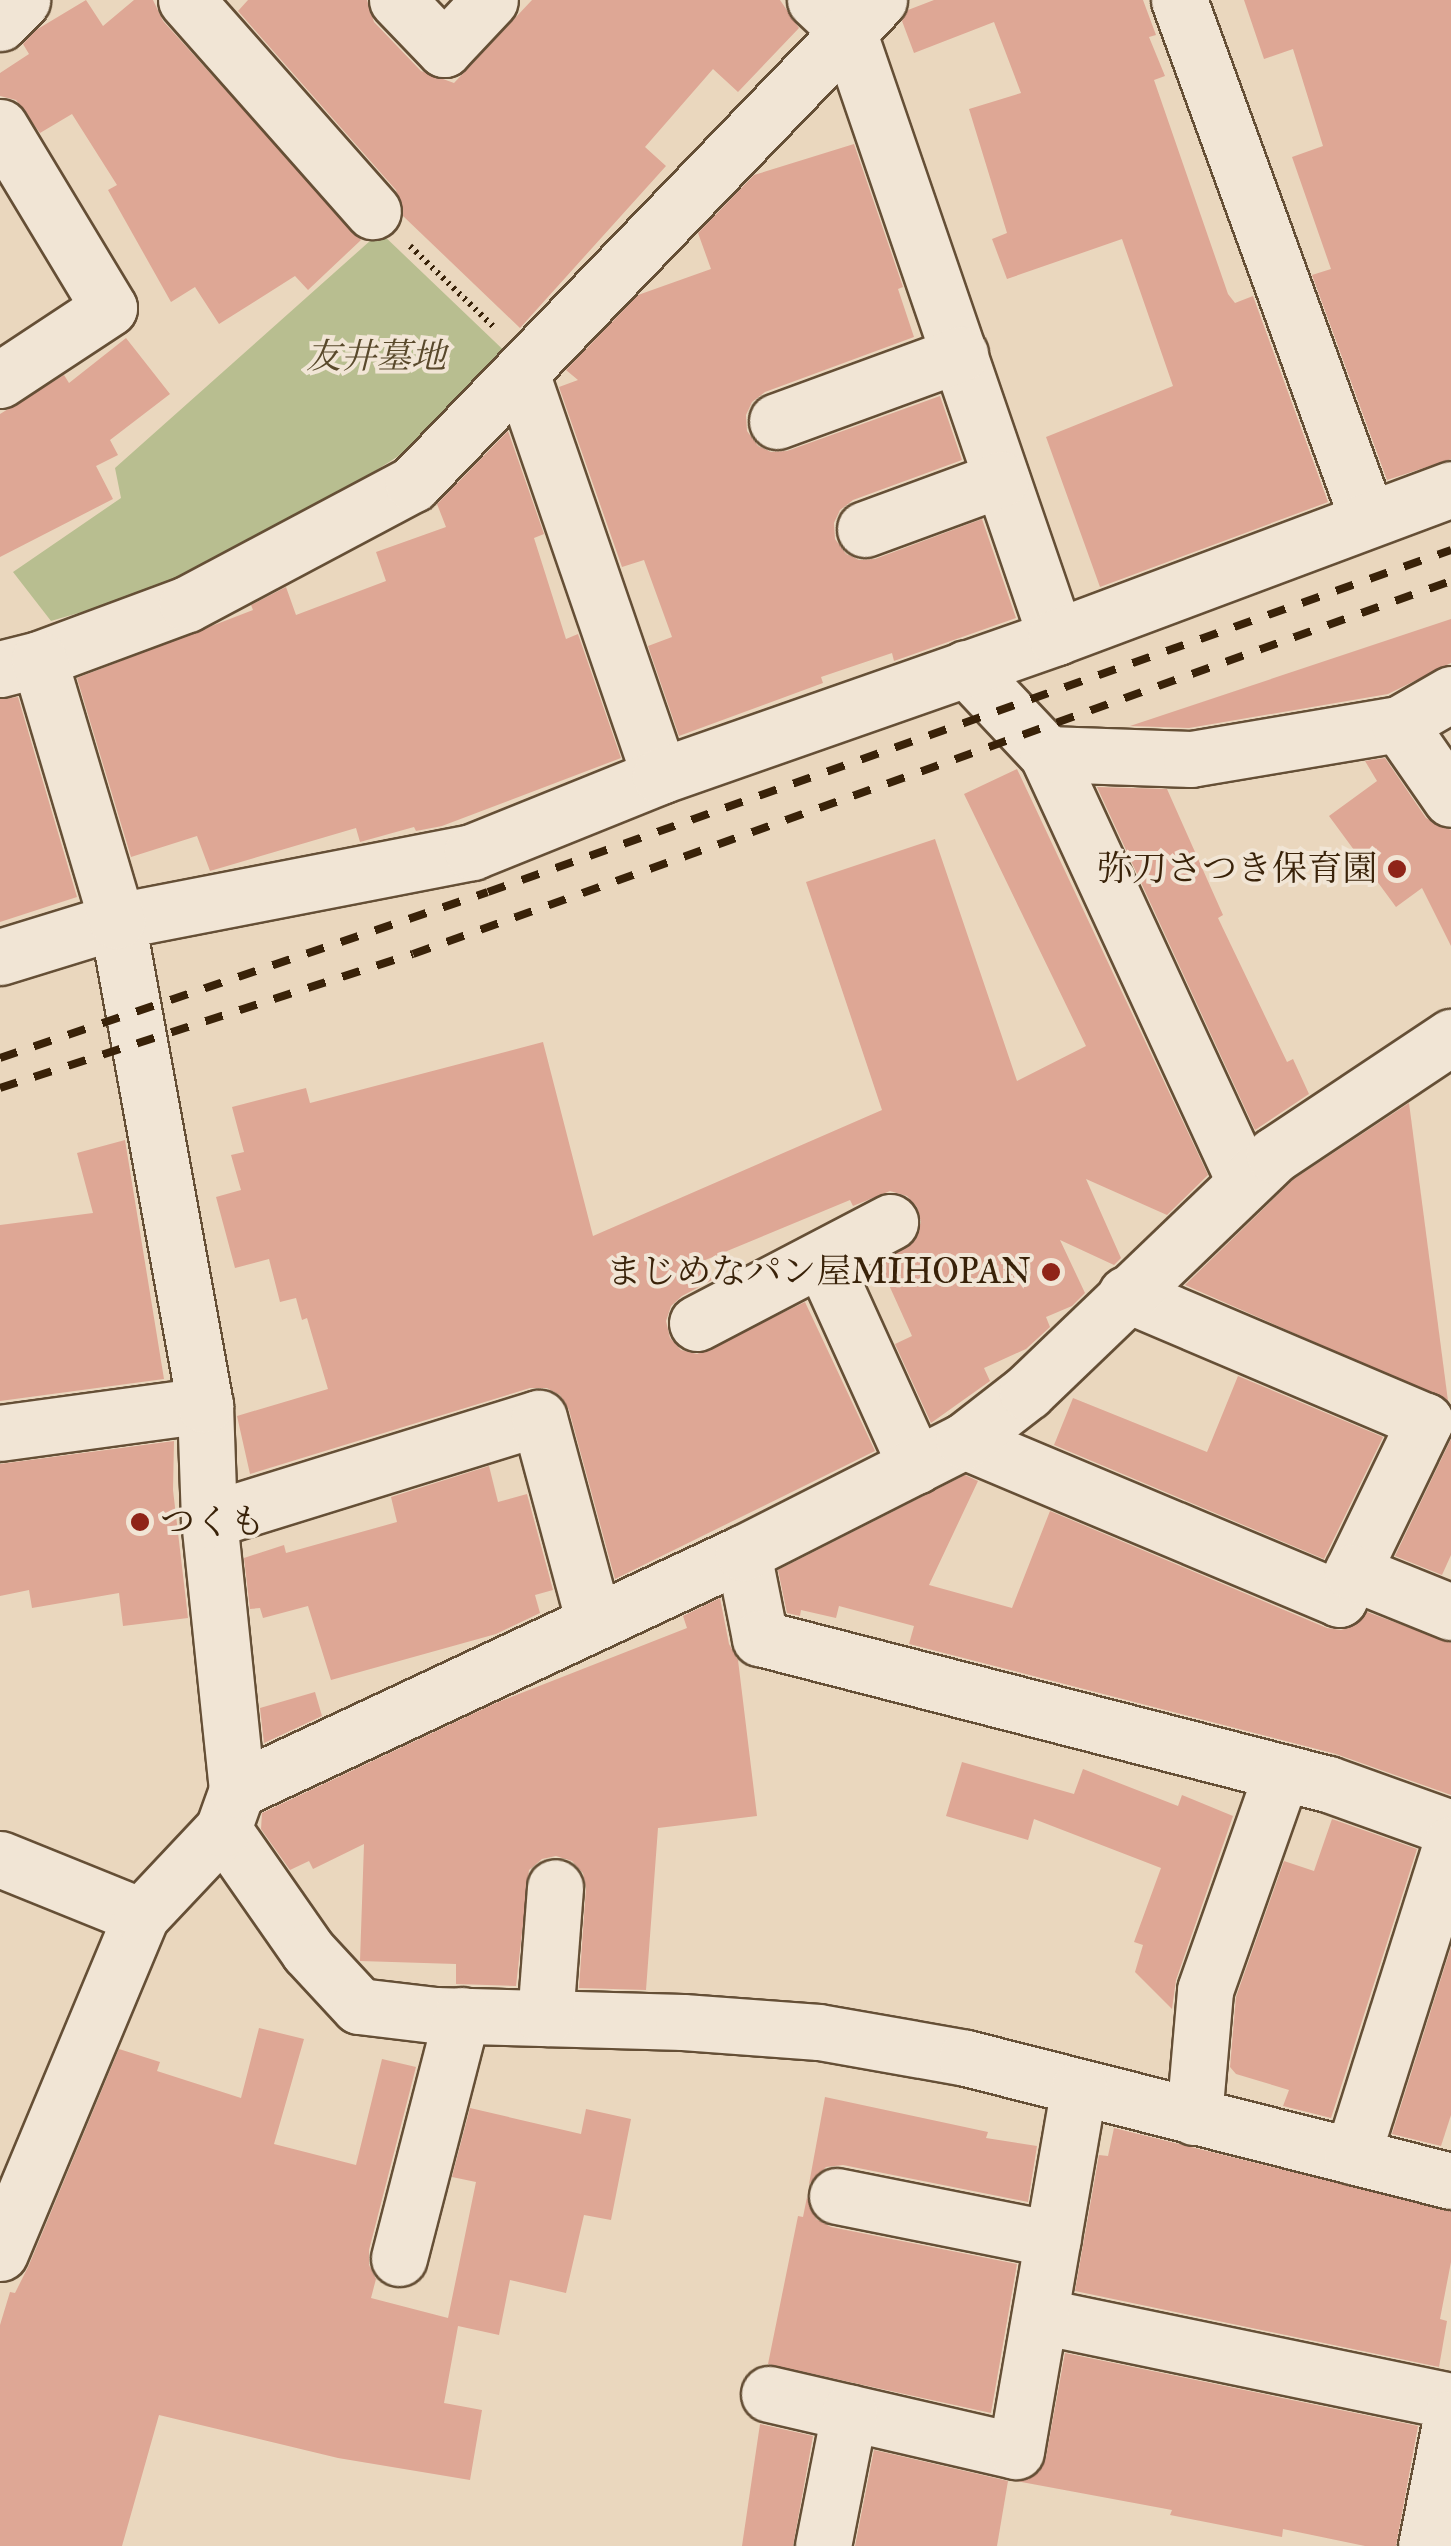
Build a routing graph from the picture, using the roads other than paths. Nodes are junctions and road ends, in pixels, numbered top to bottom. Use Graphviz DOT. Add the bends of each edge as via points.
graph roads {
  1 [pos="22,0"];
  2 [pos="186,0"];
  3 [pos="397,0"];
  4 [pos="490,0"];
  5 [pos="1178,0"];
  6 [pos="848,10"];
  7 [pos="0,23"];
  8 [pos="0,127"];
  9 [pos="374,211"];
  10 [pos="960,354"];
  11 [pos="526,368"];
  12 [pos="0,380"];
  13 [pos="777,421"];
  14 [pos="1001,479"];
  15 [pos="1451,489"];
  16 [pos="1368,520"];
  17 [pos="865,529"];
  18 [pos="1056,637"];
  19 [pos="19,664"];
  20 [pos="966,668"];
  21 [pos="1451,694"];
  22 [pos="1399,724"];
  23 [pos="1047,754"];
  24 [pos="660,776"];
  25 [pos="1451,799"];
  26 [pos="117,921"];
  27 [pos="0,957"];
  28 [pos="1451,1038"];
  29 [pos="1245,1182"];
  30 [pos="890,1222"];
  31 [pos="822,1261"];
  32 [pos="1126,1294"];
  33 [pos="698,1322"];
  34 [pos="205,1404"];
  35 [pos="0,1433"];
  36 [pos="964,1441"];
  37 [pos="916,1466"];
  38 [pos="209,1520"];
  39 [pos="744,1553"];
  40 [pos="1352,1572"];
  41 [pos="1451,1612"];
  42 [pos="594,1622"];
  43 [pos="1282,1772"];
  44 [pos="230,1809"];
  45 [pos="1451,1828"];
  46 [pos="1451,1844"];
  47 [pos="0,1859"];
  48 [pos="554,1887"];
  49 [pos="141,1916"];
  50 [pos="462,2015"];
  51 [pos="545,2018"];
  52 [pos="1079,2088"];
  53 [pos="1194,2117"];
  54 [pos="1352,2156"];
  55 [pos="1451,2181"];
  56 [pos="837,2196"];
  57 [pos="1054,2239"];
  58 [pos="0,2253"];
  59 [pos="400,2258"];
  60 [pos="1040,2316"];
  61 [pos="769,2394"];
  62 [pos="1451,2401"];
  63 [pos="849,2413"];
  64 [pos="1451,2418"];
  65 [pos="823,2546"];
  66 [pos="1426,2546"];
  1 -- 7 [label="street"];
  2 -- 9 [label="street"];
  3 -- 4 [label="street" via="444,49"];
  5 -- 16 [label="street"];
  6 -- 10 [label="street"];
  6 -- 11 [label="street"];
  8 -- 12 [label="street" via="109,308"];
  10 -- 13 [label="street"];
  10 -- 14 [label="street"];
  11 -- 19 [label="street" via="412,484 187,604"];
  11 -- 24 [label="street"];
  14 -- 17 [label="street"];
  14 -- 18 [label="street"];
  15 -- 16 [label="street"];
  16 -- 18 [label="street"];
  18 -- 20 [label="street"];
  19 -- 26 [label="street"];
  20 -- 23 [label="street"];
  20 -- 24 [label="street"];
  21 -- 22 [label="street"];
  22 -- 23 [label="street" via="1191,759"];
  22 -- 25 [label="street"];
  23 -- 29 [label="street"];
  24 -- 26 [label="street" via="472,852"];
  26 -- 27 [label="street"];
  26 -- 34 [label="street"];
  28 -- 29 [label="street" via="1274,1155"];
  29 -- 32 [label="street"];
  30 -- 31 [label="street"];
  31 -- 33 [label="street"];
  31 -- 37 [label="street"];
  32 -- 36 [label="street" via="1027,1392"];
  32 -- 40 [label="street" via="1426,1421"];
  34 -- 35 [label="street"];
  34 -- 38 [label="street"];
  36 -- 37 [label="street"];
  36 -- 40 [label="street" via="1340,1599"];
  37 -- 39 [label="street"];
  38 -- 42 [label="street" via="539,1418"];
  38 -- 44 [label="street"];
  39 -- 42 [label="street"];
  39 -- 43 [label="street" via="760,1638"];
  40 -- 41 [label="street"];
  42 -- 44 [label="street"];
  43 -- 45 [label="street"];
  43 -- 53 [label="street" via="1205,1990"];
  44 -- 49 [label="street"];
  44 -- 50 [label="street" via="308,1951 359,2006"];
  46 -- 54 [label="street"];
  47 -- 49 [label="street"];
  48 -- 51 [label="street"];
  49 -- 58 [label="street"];
  50 -- 51 [label="street"];
  50 -- 59 [label="street"];
  51 -- 52 [label="street" via="819,2032 966,2058"];
  52 -- 53 [label="street"];
  52 -- 57 [label="street"];
  53 -- 54 [label="street"];
  54 -- 55 [label="street"];
  56 -- 57 [label="street"];
  57 -- 60 [label="street"];
  60 -- 62 [label="street"];
  60 -- 63 [label="street" via="1016,2451"];
  61 -- 63 [label="street"];
  63 -- 65 [label="street"];
  64 -- 66 [label="street"];
}
